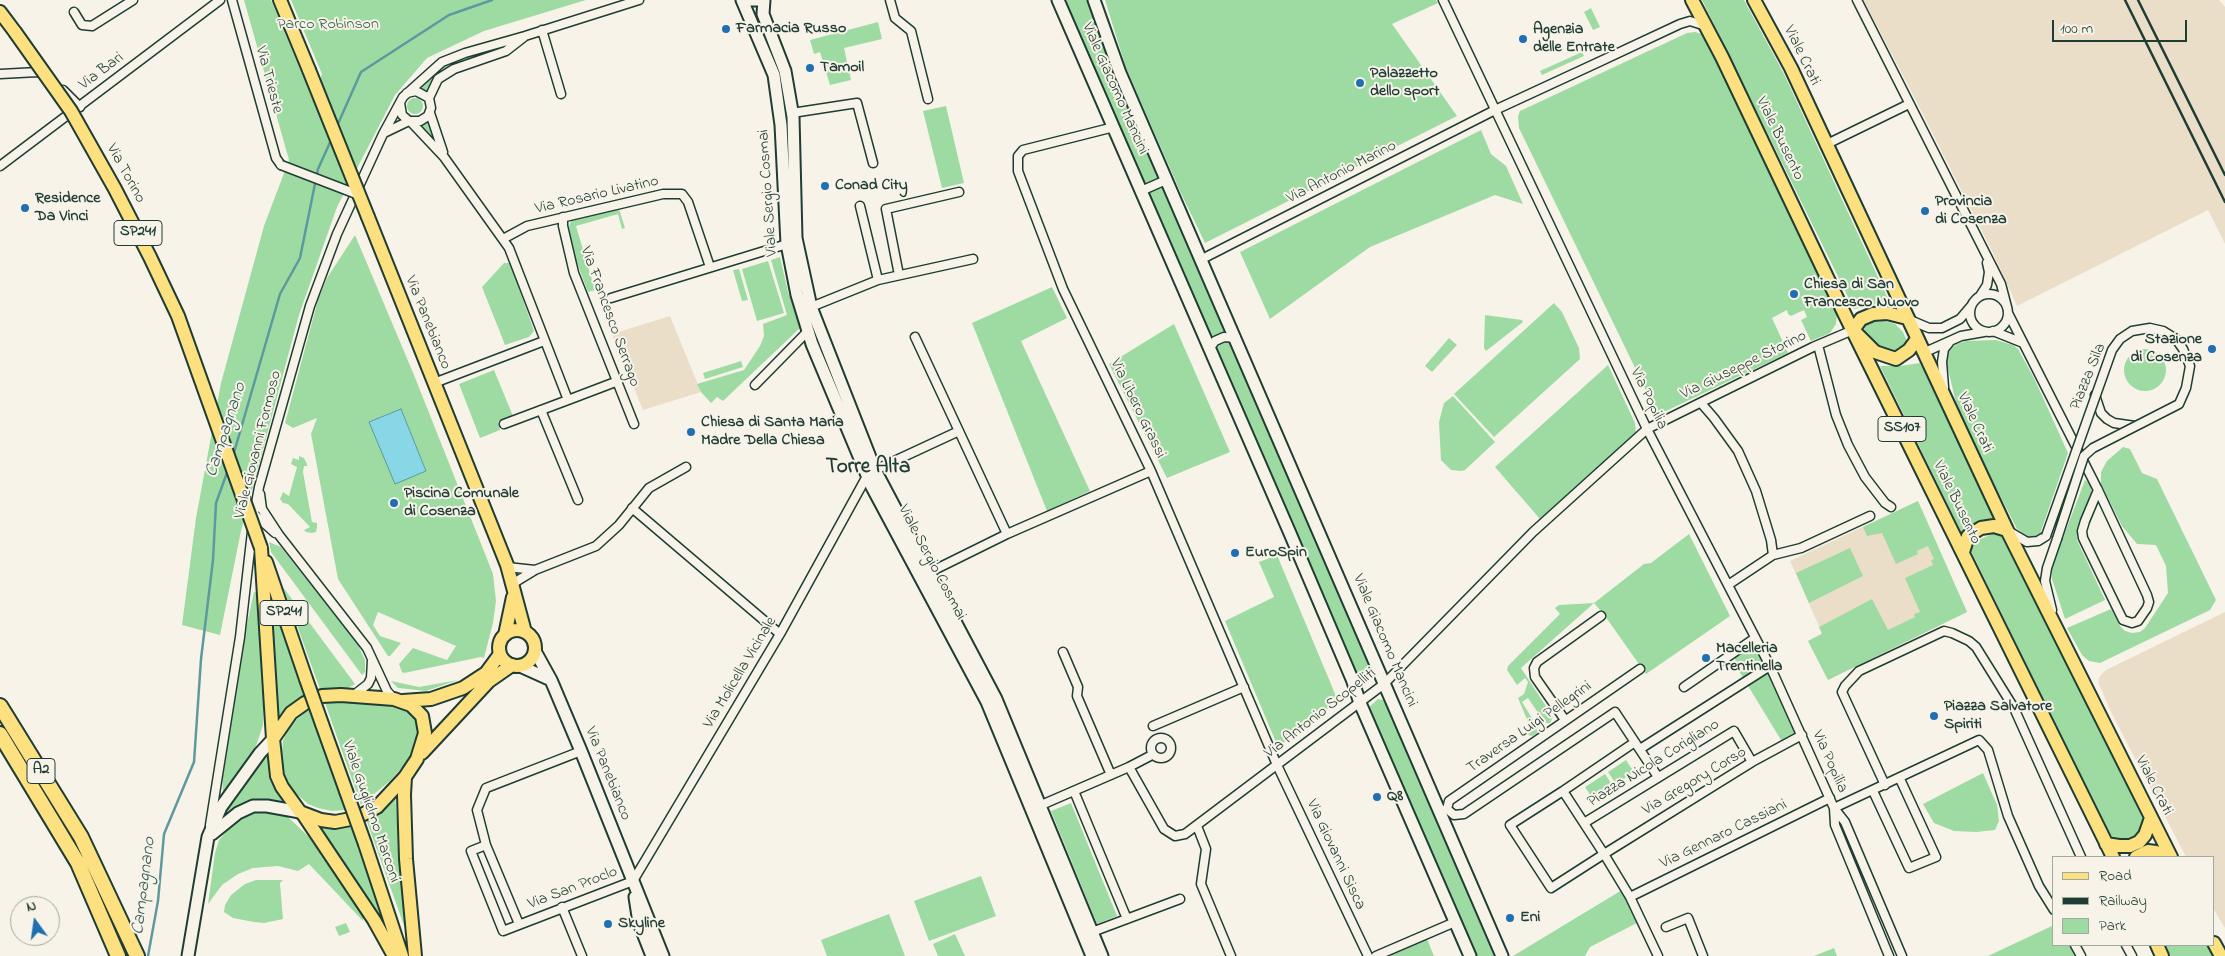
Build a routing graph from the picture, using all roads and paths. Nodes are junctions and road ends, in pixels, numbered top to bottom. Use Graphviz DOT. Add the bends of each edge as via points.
graph roads {
  1 [pos="134,0"];
  2 [pos="220,0"];
  3 [pos="232,0"];
  4 [pos="280,0"];
  5 [pos="639,0"];
  6 [pos="742,0"];
  7 [pos="749,0"];
  8 [pos="763,0"];
  9 [pos="890,0"];
  10 [pos="1058,0"];
  11 [pos="1094,0"];
  12 [pos="1443,0"];
  13 [pos="1692,0"];
  14 [pos="1754,0"];
  15 [pos="1857,0"];
  16 [pos="74,12"];
  17 [pos="1,15"];
  18 [pos="1706,26"];
  19 [pos="542,30"];
  20 [pos="525,36"];
  21 [pos="0,74"];
  22 [pos="407,93"];
  23 [pos="561,94"];
  24 [pos="428,98"];
  25 [pos="928,99"];
  26 [pos="400,101"];
  27 [pos="1908,104"];
  28 [pos="80,106"];
  29 [pos="1495,110"];
  30 [pos="430,112"];
  31 [pos="792,113"];
  32 [pos="410,121"];
  33 [pos="1114,128"];
  34 [pos="383,134"];
  35 [pos="1825,145"];
  36 [pos="444,157"];
  37 [pos="873,163"];
  38 [pos="0,166"];
  39 [pos="1166,180"];
  40 [pos="1141,191"];
  41 [pos="959,192"];
  42 [pos="359,195"];
  43 [pos="860,206"];
  44 [pos="563,217"];
  45 [pos="503,239"];
  46 [pos="787,244"];
  47 [pos="1985,254"];
  48 [pos="973,259"];
  49 [pos="1202,260"];
  50 [pos="710,268"];
  51 [pos="899,275"];
  52 [pos="878,280"];
  53 [pos="1978,297"];
  54 [pos="611,298"];
  55 [pos="1972,304"];
  56 [pos="811,307"];
  57 [pos="2008,310"];
  58 [pos="1907,318"];
  59 [pos="1853,330"];
  60 [pos="808,331"];
  61 [pos="1990,332"];
  62 [pos="915,337"];
  63 [pos="1236,338"];
  64 [pos="1917,339"];
  65 [pos="544,340"];
  66 [pos="1953,340"];
  67 [pos="2023,342"];
  68 [pos="1818,345"];
  69 [pos="1209,349"];
  70 [pos="1923,353"];
  71 [pos="1896,359"];
  72 [pos="618,381"];
  73 [pos="434,383"];
  74 [pos="756,385"];
  75 [pos="2094,395"];
  76 [pos="568,400"];
  77 [pos="1701,403"];
  78 [pos="1947,404"];
  79 [pos="542,410"];
  80 [pos="504,424"];
  81 [pos="634,424"];
  82 [pos="2135,426"];
  83 [pos="1647,429"];
  84 [pos="959,431"];
  85 [pos="686,467"];
  86 [pos="1152,471"];
  87 [pos="871,473"];
  88 [pos="260,487"];
  89 [pos="2098,490"];
  90 [pos="578,500"];
  91 [pos="632,508"];
  92 [pos="1891,508"];
  93 [pos="254,514"];
  94 [pos="1870,516"];
  95 [pos="2007,530"];
  96 [pos="1007,534"];
  97 [pos="278,535"];
  98 [pos="262,548"];
  99 [pos="1963,552"];
  100 [pos="1773,555"];
  101 [pos="508,567"];
  102 [pos="535,570"];
  103 [pos="924,574"];
  104 [pos="1728,585"];
  105 [pos="513,586"];
  106 [pos="1601,616"];
  107 [pos="2056,629"];
  108 [pos="525,632"];
  109 [pos="780,634"];
  110 [pos="506,635"];
  111 [pos="1756,638"];
  112 [pos="535,651"];
  113 [pos="1063,652"];
  114 [pos="500,654"];
  115 [pos="372,658"];
  116 [pos="516,665"];
  117 [pos="1770,666"];
  118 [pos="1640,669"];
  119 [pos="551,680"];
  120 [pos="1384,684"];
  121 [pos="1244,687"];
  122 [pos="1684,687"];
  123 [pos="354,695"];
  124 [pos="397,700"];
  125 [pos="1360,703"];
  126 [pos="0,706"];
  127 [pos="1565,720"];
  128 [pos="1153,726"];
  129 [pos="0,734"];
  130 [pos="1802,735"];
  131 [pos="273,740"];
  132 [pos="1637,746"];
  133 [pos="581,750"];
  134 [pos="1152,755"];
  135 [pos="417,759"];
  136 [pos="1752,762"];
  137 [pos="1277,765"];
  138 [pos="1129,767"];
  139 [pos="1111,775"];
  140 [pos="405,777"];
  141 [pos="1658,777"];
  142 [pos="1900,778"];
  143 [pos="1885,786"];
  144 [pos="1074,791"];
  145 [pos="1563,791"];
  146 [pos="1873,791"];
  147 [pos="1830,798"];
  148 [pos="1039,806"];
  149 [pos="1834,808"];
  150 [pos="1443,810"];
  151 [pos="302,813"];
  152 [pos="2151,818"];
  153 [pos="1584,824"];
  154 [pos="1197,826"];
  155 [pos="208,837"];
  156 [pos="2106,844"];
  157 [pos="486,845"];
  158 [pos="1604,854"];
  159 [pos="2080,856"];
  160 [pos="2112,856"];
  161 [pos="2138,856"];
  162 [pos="2166,856"];
  163 [pos="2169,856"];
  164 [pos="633,881"];
  165 [pos="1630,897"];
  166 [pos="1180,900"];
  167 [pos="562,907"];
  168 [pos="2052,907"];
  169 [pos="1127,919"];
  170 [pos="1455,922"];
  171 [pos="520,924"];
  172 [pos="1666,926"];
  173 [pos="1092,932"];
  174 [pos="2215,945"];
  175 [pos="1701,955"];
  176 [pos="118,956"];
  177 [pos="137,956"];
  178 [pos="188,956"];
  179 [pos="394,956"];
  180 [pos="402,956"];
  181 [pos="415,956"];
  182 [pos="582,956"];
  183 [pos="652,956"];
  184 [pos="663,956"];
  185 [pos="1092,956"];
  186 [pos="1102,956"];
  187 [pos="1231,956"];
  188 [pos="1368,956"];
  189 [pos="1376,956"];
  190 [pos="1470,956"];
  191 [pos="1502,956"];
  192 [pos="1658,956"];
  193 [pos="1889,956"];
  194 [pos="1902,956"];
  195 [pos="2221,956"];
  1 -- 16 [label="street" via="92,26 82,25"];
  2 -- 28 [label="street, Via Bari"];
  3 -- 42 [label="street, Via Trieste, bridge" via="276,158 281,166"];
  4 -- 42 [label="main road, Via Panebianco, bridge"];
  5 -- 19 [label="street"];
  6 -- 46 [label="street, Viale Sergio Cosmai" via="774,75 782,124"];
  7 -- 8 [label="street"];
  8 -- 31 [label="street, Viale Sergio Cosmai" via="763,14 786,71"];
  9 -- 25 [label="street" via="895,18 911,31"];
  10 -- 33 [label="street, Viale Giacomo Mancini"];
  11 -- 39 [label="street, Viale Giacomo Mancini" via="1120,73"];
  12 -- 29 [label="street, Via Popilia"];
  13 -- 18 [label="main road, Viale Busento / SS107"];
  14 -- 35 [label="main road, Viale Crati" via="1791,68"];
  15 -- 27 [label="street"];
  17 -- 98 [label="main road, Via Torino / SP241, bridge" via="71,111 150,257 178,316"];
  18 -- 29 [label="street, Via Antonio Marino" via="1690,21 1680,24"];
  18 -- 59 [label="main road, Viale Busento / SS107"];
  19 -- 20 [label="street"];
  19 -- 23 [label="street"];
  20 -- 22 [label="street" via="442,62"];
  20 -- 24 [label="street" via="506,51 454,68 438,79"];
  21 -- 28 [label="street" via="38,72 50,75"];
  22 -- 24 [label="street" via="416,91"];
  22 -- 26 [label="street"];
  24 -- 30 [label="street"];
  26 -- 32 [label="street" via="402,115"];
  26 -- 34 [label="street, Viale Giovanni Formoso"];
  27 -- 35 [label="street"];
  27 -- 47 [label="street"];
  28 -- 38 [label="street, Via Bari"];
  29 -- 49 [label="street, Via Antonio Marino"];
  29 -- 83 [label="street, Via Popilia"];
  30 -- 32 [label="street" via="424,120"];
  30 -- 36 [label="street"];
  31 -- 37 [label="street" via="857,104"];
  31 -- 56 [label="street, Viale Sergio Cosmai" via="796,238"];
  32 -- 34 [label="street"];
  32 -- 36 [label="street"];
  33 -- 40 [label="street, Viale Giacomo Mancini"];
  33 -- 86 [label="street, Via Libero Grassi" via="1023,150 1018,156 1018,171 1063,289"];
  34 -- 88 [label="street, Viale Giovanni Formoso" via="337,234 310,306"];
  35 -- 58 [label="main road, Viale Crati"];
  36 -- 45 [label="street"];
  39 -- 40 [label="street"];
  39 -- 49 [label="street, Viale Giacomo Mancini"];
  40 -- 69 [label="street, Viale Giacomo Mancini"];
  41 -- 51 [label="street" via="886,209"];
  42 -- 73 [label="main road, Via Panebianco, bridge"];
  43 -- 52 [label="street"];
  44 -- 45 [label="street, Via Rosario Livatino" via="527,226"];
  44 -- 50 [label="street, Via Rosario Livatino" via="663,194 682,194 688,202"];
  44 -- 72 [label="street, Via Francesco Serrago" via="574,273"];
  45 -- 65 [label="street"];
  46 -- 50 [label="street"];
  46 -- 60 [label="street, Viale Sergio Cosmai"];
  47 -- 53 [label="street" via="1988,279"];
  47 -- 57 [label="street" via="2001,284"];
  48 -- 51 [label="street"];
  49 -- 63 [label="street, Viale Giacomo Mancini"];
  50 -- 54 [label="street"];
  51 -- 52 [label="street"];
  52 -- 56 [label="street"];
  53 -- 55 [label="street"];
  53 -- 57 [label="street" via="1995,295"];
  55 -- 58 [label="street" via="1960,319 1942,328 1929,328"];
  55 -- 61 [label="street" via="1972,322 1981,330"];
  56 -- 87 [label="street, Viale Sergio Cosmai"];
  57 -- 61 [label="street" via="2004,325"];
  57 -- 67 [label="street"];
  58 -- 59 [label="main road" via="1887,313 1873,314 1861,319"];
  58 -- 64 [label="main road, Viale Crati"];
  59 -- 68 [label="street, Via Giuseppe Storino"];
  59 -- 71 [label="main road" via="1875,352"];
  59 -- 99 [label="main road, Viale Busento / SS107"];
  60 -- 74 [label="street"];
  60 -- 87 [label="street, Viale Sergio Cosmai"];
  61 -- 66 [label="street" via="1971,333"];
  61 -- 67 [label="street"];
  62 -- 84 [label="street"];
  63 -- 69 [label="street" via="1224,337"];
  63 -- 120 [label="street, Viale Giacomo Mancini"];
  64 -- 70 [label="main road, Viale Crati"];
  64 -- 71 [label="main road"];
  65 -- 73 [label="street"];
  65 -- 76 [label="street"];
  66 -- 70 [label="street"];
  66 -- 78 [label="street" via="1944,349 1942,362"];
  67 -- 89 [label="street"];
  68 -- 77 [label="street, Via Giuseppe Storino"];
  68 -- 92 [label="street" via="1836,415 1848,445 1865,477"];
  69 -- 125 [label="street, Viale Giacomo Mancini" via="1296,546"];
  70 -- 71 [label="main road"];
  70 -- 78 [label="main road, Viale Crati"];
  72 -- 76 [label="street"];
  72 -- 81 [label="street, Via Francesco Serrago"];
  73 -- 101 [label="main road, Via Panebianco"];
  75 -- 82 [label="street, bridge" via="2107,420"];
  75 -- 82 [label="street, Piazza Sila, bridge" via="2112,350 2120,339 2132,331 2150,328 2176,339 2190,366 2179,404"];
  75 -- 95 [label="street, Piazza Sila, bridge" via="2046,536 2027,542"];
  76 -- 79 [label="street"];
  77 -- 83 [label="street, Via Giuseppe Storino"];
  77 -- 100 [label="street" via="1738,451 1756,491"];
  78 -- 95 [label="main road, Viale Crati"];
  79 -- 80 [label="street"];
  79 -- 90 [label="street"];
  82 -- 107 [label="street, Piazza Sila, bridge" via="2084,456 2047,568 2045,581"];
  83 -- 104 [label="street, Via Popilia"];
  83 -- 120 [label="street, Via Antonio Scopelliti" via="1533,532"];
  84 -- 87 [label="street"];
  84 -- 96 [label="street"];
  85 -- 91 [label="street" via="649,488"];
  86 -- 96 [label="street"];
  86 -- 121 [label="street, Via Libero Grassi"];
  87 -- 103 [label="street, Viale Sergio Cosmai"];
  87 -- 109 [label="street, Via Molicella Vicinale"];
  88 -- 93 [label="street, Viale Giovanni Formoso"];
  88 -- 97 [label="street" via="262,509"];
  89 -- 89 [label="street" via="2149,602 2144,615 2132,623 2120,614 2083,538 2085,521"];
  91 -- 102 [label="street" via="596,546"];
  91 -- 109 [label="street"];
  93 -- 97 [label="street"];
  93 -- 155 [label="street, Viale Giovanni Formoso" via="240,637"];
  94 -- 100 [label="street" via="1801,548"];
  95 -- 99 [label="main road" via="1994,526 1981,528 1968,536"];
  95 -- 107 [label="main road, Viale Crati"];
  96 -- 103 [label="street"];
  97 -- 115 [label="street"];
  98 -- 131 [label="main road"];
  98 -- 180 [label="main road, Viale Guglielmo Marconi / SP241, bridge"];
  99 -- 156 [label="main road, Viale Busento / SS107"];
  100 -- 104 [label="street"];
  101 -- 102 [label="street"];
  101 -- 105 [label="main road, Via Panebianco"];
  102 -- 105 [label="street"];
  103 -- 148 [label="street, Viale Sergio Cosmai" via="996,699"];
  103 -- 185 [label="street, Viale Sergio Cosmai" via="990,709"];
  104 -- 111 [label="street, Via Popilia"];
  105 -- 108 [label="main road, Via Panebianco"];
  105 -- 110 [label="main road, Via Panebianco"];
  106 -- 127 [label="street" via="1537,662 1534,668 1535,677"];
  107 -- 152 [label="main road, Viale Crati"];
  108 -- 110 [label="main road" via="515,631"];
  108 -- 112 [label="main road" via="533,640"];
  109 -- 164 [label="street, Via Molicella Vicinale"];
  110 -- 114 [label="main road" via="500,644"];
  111 -- 117 [label="street, Via Popilia"];
  111 -- 122 [label="street"];
  112 -- 116 [label="main road" via="530,660"];
  112 -- 119 [label="street, Via Panebianco"];
  113 -- 139 [label="street" via="1078,687 1077,696"];
  114 -- 116 [label="main road" via="507,663"];
  114 -- 124 [label="main road" via="486,672 463,688 430,699"];
  115 -- 123 [label="street" via="371,678"];
  115 -- 124 [label="street" via="387,691"];
  116 -- 119 [label="street"];
  116 -- 135 [label="main road" via="489,681"];
  117 -- 130 [label="street, Via Popilia"];
  117 -- 132 [label="street, Piazza Nicola Corigliano"];
  118 -- 127 [label="street, Traversa Luigi Pellegrini"];
  119 -- 133 [label="street, Via Panebianco"];
  120 -- 125 [label="street, Via Antonio Scopelliti"];
  120 -- 150 [label="street, Viale Giacomo Mancini"];
  121 -- 128 [label="street"];
  121 -- 137 [label="street, Via Libero Grassi"];
  123 -- 124 [label="main road"];
  123 -- 131 [label="main road" via="322,696 305,703 291,713"];
  124 -- 135 [label="main road" via="417,710 425,724"];
  125 -- 137 [label="street, Via Antonio Scopelliti"];
  125 -- 170 [label="street, Viale Giacomo Mancini"];
  126 -- 177 [label="highway, A2" via="80,837"];
  127 -- 150 [label="street, Traversa Luigi Pellegrini" via="1449,801"];
  129 -- 176 [label="highway, A2" via="78,863"];
  130 -- 136 [label="street, Via Gregory Corso"];
  130 -- 147 [label="street, Via Popilia"];
  131 -- 151 [label="main road" via="277,776"];
  131 -- 155 [label="street" via="221,807"];
  132 -- 141 [label="street"];
  132 -- 145 [label="street, Piazza Nicola Corigliano"];
  132 -- 150 [label="street" via="1615,712 1464,814 1454,815"];
  133 -- 157 [label="street" via="486,788 477,810"];
  133 -- 164 [label="street, Via Panebianco"];
  134 -- 138 [label="street"];
  135 -- 140 [label="main road"];
  136 -- 141 [label="street, Piazza Nicola Corigliano" via="1734,731"];
  136 -- 158 [label="street, Via Gregory Corso"];
  137 -- 154 [label="street, Via Antonio Scopelliti"];
  137 -- 188 [label="street, Via Giovanni Sisca"];
  138 -- 139 [label="street"];
  138 -- 154 [label="street, Via Antonio Scopelliti" via="1164,830 1179,837"];
  139 -- 144 [label="street"];
  140 -- 151 [label="main road" via="376,807 356,818 335,822"];
  140 -- 181 [label="main road, Viale Guglielmo Marconi" via="406,860"];
  141 -- 153 [label="street, Piazza Nicola Corigliano"];
  142 -- 143 [label="street"];
  142 -- 146 [label="street" via="1936,857 1909,868"];
  142 -- 168 [label="street" via="1979,740 1984,744 1992,760 2008,816 2039,886"];
  143 -- 146 [label="street"];
  143 -- 159 [label="street" via="1842,692 1860,671 1944,631 1952,633 1976,647 2014,708"];
  144 -- 148 [label="street"];
  144 -- 169 [label="street"];
  145 -- 153 [label="street, Piazza Nicola Corigliano"];
  145 -- 158 [label="street, Piazza Nicola Corigliano" via="1510,826 1551,888"];
  146 -- 149 [label="street"];
  147 -- 149 [label="street, Via Popilia"];
  147 -- 165 [label="street, Via Gennaro Cassiani"];
  148 -- 173 [label="street, Viale Sergio Cosmai"];
  149 -- 193 [label="street, Via Popilia" via="1835,826"];
  149 -- 194 [label="street, Via Popilia" via="1845,822"];
  150 -- 191 [label="street, Viale Giacomo Mancini"];
  151 -- 155 [label="street" via="253,806 238,813"];
  151 -- 179 [label="main road" via="374,920"];
  152 -- 156 [label="main road" via="2139,842 2124,846"];
  152 -- 163 [label="main road, Viale Crati"];
  153 -- 158 [label="street, Piazza Nicola Corigliano"];
  154 -- 187 [label="street" via="1206,849 1201,884"];
  155 -- 178 [label="street"];
  156 -- 160 [label="main road, Viale Busento / SS107"];
  157 -- 171 [label="street"];
  157 -- 171 [label="street" via="471,851 503,931"];
  158 -- 165 [label="street"];
  161 -- 162 [label="main road" via="2148,851"];
  164 -- 167 [label="street, Via San Proclo"];
  164 -- 183 [label="street, Via Panebianco" via="639,923"];
  164 -- 184 [label="street, Via Panebianco"];
  165 -- 192 [label="street"];
  166 -- 169 [label="street"];
  167 -- 171 [label="street, Via San Proclo"];
  167 -- 182 [label="street"];
  169 -- 173 [label="street"];
  170 -- 189 [label="street"];
  170 -- 190 [label="street, Viale Giacomo Mancini"];
  172 -- 175 [label="street" via="1688,918"];
  173 -- 186 [label="street, Viale Sergio Cosmai"];
  174 -- 195 [label="main road"];
}
